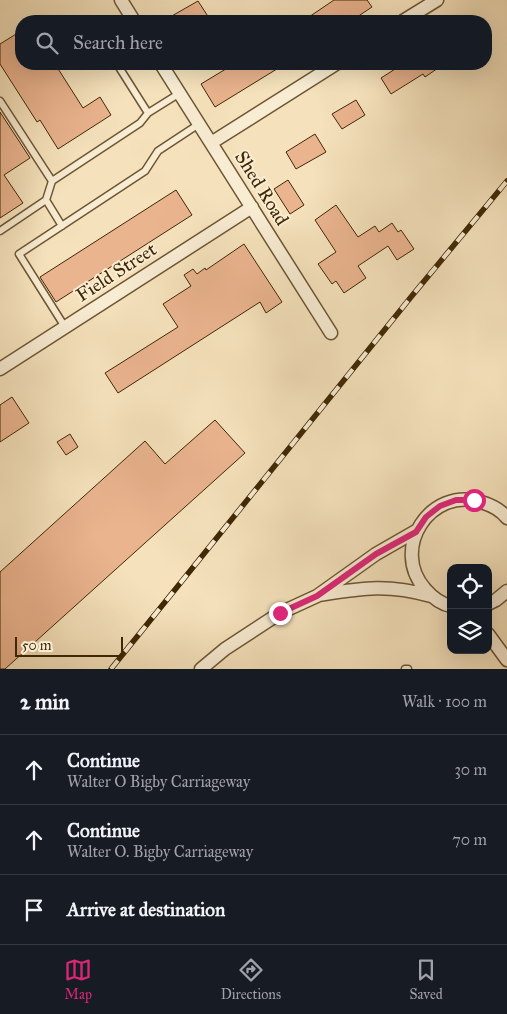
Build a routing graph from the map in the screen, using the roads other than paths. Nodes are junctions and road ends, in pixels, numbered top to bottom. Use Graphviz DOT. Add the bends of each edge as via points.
graph roads {
  1 [pos="120,0"];
  2 [pos="437,0"];
  3 [pos="130,15"];
  4 [pos="413,15"];
  5 [pos="120,70"];
  6 [pos="165,70"];
  7 [pos="327,70"];
  8 [pos="180,93"];
  9 [pos="0,101"];
  10 [pos="148,113"];
  11 [pos="199,124"];
  12 [pos="211,143"];
  13 [pos="52,181"];
  14 [pos="46,200"];
  15 [pos="252,207"];
  16 [pos="62,226"];
  17 [pos="0,231"];
  18 [pos="65,327"];
  19 [pos="331,333"];
  20 [pos="0,369"];
  21 [pos="506,516"];
  22 [pos="416,532"];
  23 [pos="507,591"];
  24 [pos="317,596"];
  25 [pos="431,596"];
  26 [pos="492,602"];
  27 [pos="447,604"];
  28 [pos="492,639"];
  29 [pos="507,660"];
  30 [pos="201,669"];
  1 -- 3 [label="street"];
  2 -- 4 [label="street"];
  5 -- 10 [label="lane"];
  6 -- 8 [label="street, Shed Road"];
  7 -- 12 [label="street"];
  8 -- 10 [label="lane"];
  8 -- 11 [label="street, Shed Road"];
  9 -- 13 [label="lane"];
  10 -- 13 [label="lane" via="140,123"];
  11 -- 12 [label="street, Shed Road"];
  11 -- 16 [label="lane" via="158,151 145,171"];
  12 -- 15 [label="street, Shed Road"];
  13 -- 14 [label="lane"];
  14 -- 16 [label="lane"];
  14 -- 17 [label="lane"];
  15 -- 18 [label="street, Field Street"];
  15 -- 19 [label="street, Shed Road"];
  16 -- 18 [label="lane" via="19,254"];
  18 -- 20 [label="street, Field Street"];
  21 -- 22 [label="street" via="490,505 474,500 456,500 440,506 426,517"];
  22 -- 24 [label="street" via="376,554"];
  22 -- 25 [label="street" via="413,566 420,583"];
  23 -- 26 [label="street"];
  24 -- 25 [label="street" via="384,587"];
  24 -- 30 [label="street" via="280,613"];
  25 -- 27 [label="street"];
  28 -- 29 [label="street"];
}
